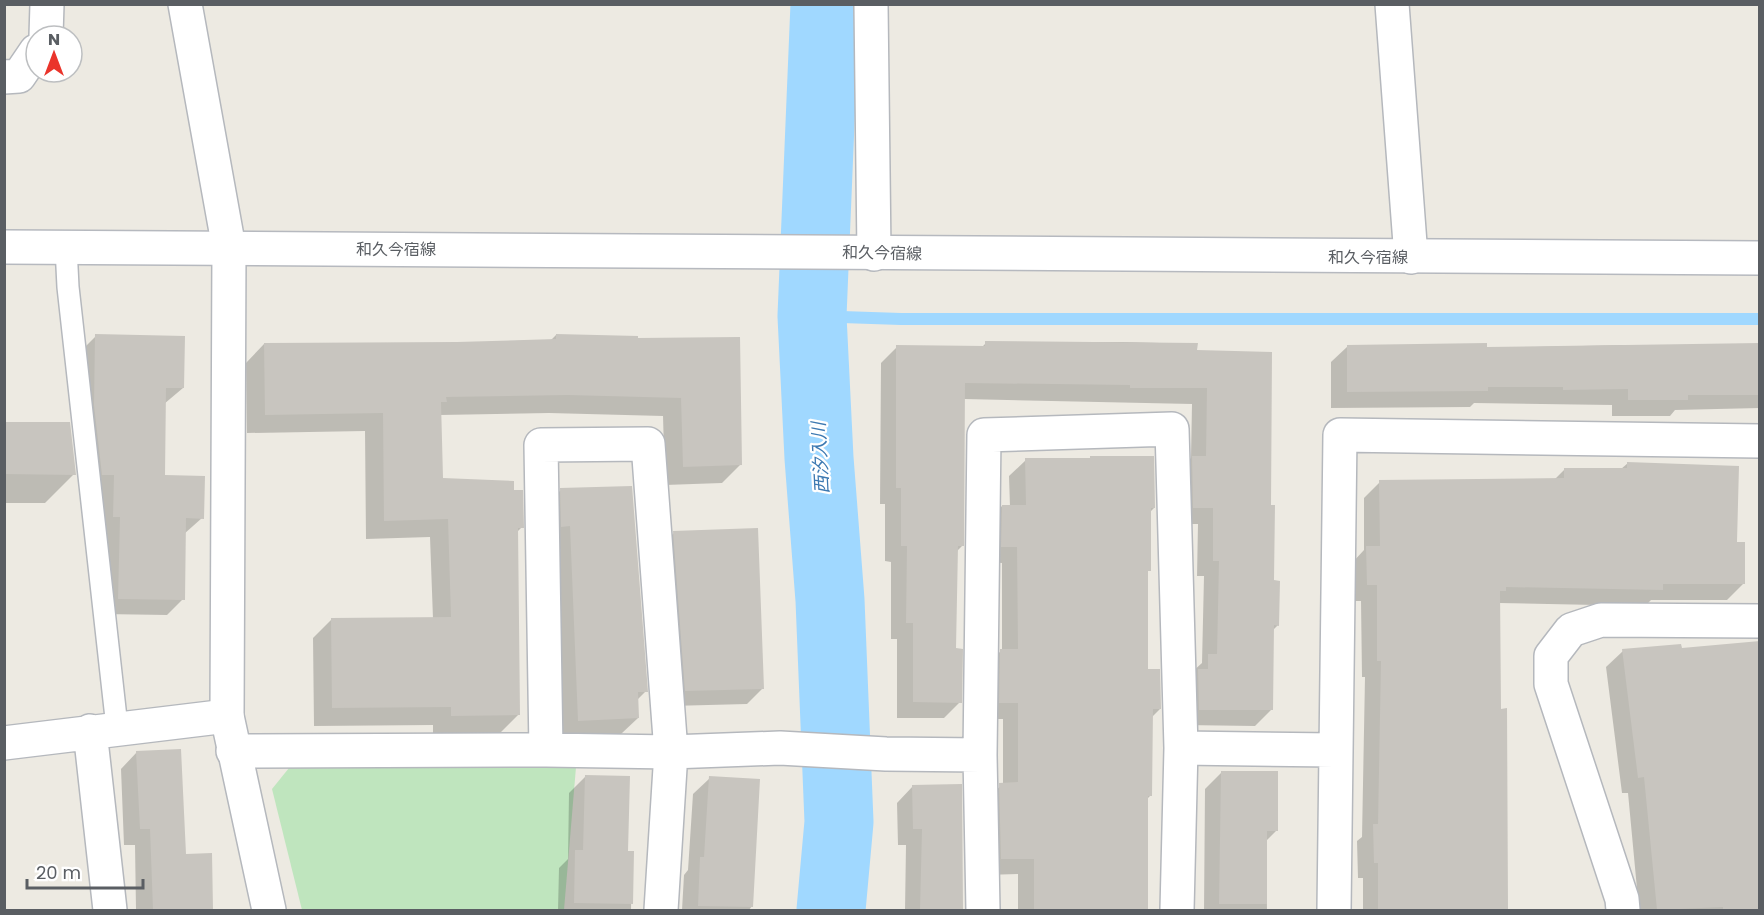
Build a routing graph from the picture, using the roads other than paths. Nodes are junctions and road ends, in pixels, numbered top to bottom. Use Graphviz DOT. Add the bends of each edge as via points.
graph roads {
  1 [pos="47,4"];
  2 [pos="185,4"];
  3 [pos="870,4"];
  4 [pos="1392,4"];
  5 [pos="46,24"];
  6 [pos="24,69"];
  7 [pos="4,77"];
  8 [pos="4,247"];
  9 [pos="66,247"];
  10 [pos="229,248"];
  11 [pos="867,254"];
  12 [pos="1411,257"];
  13 [pos="1760,258"];
  14 [pos="1760,441"];
  15 [pos="1760,621"];
  16 [pos="227,716"];
  17 [pos="103,729"];
  18 [pos="4,743"];
  19 [pos="1180,748"];
  20 [pos="546,750"];
  21 [pos="1334,750"];
  22 [pos="233,751"];
  23 [pos="671,752"];
  24 [pos="980,755"];
  25 [pos="110,910"];
  26 [pos="268,910"];
  27 [pos="661,910"];
  28 [pos="983,910"];
  29 [pos="1177,910"];
  30 [pos="1334,910"];
  31 [pos="1623,910"];
  1 -- 5 [label="street"];
  2 -- 10 [label="street"];
  3 -- 11 [label="street"];
  4 -- 12 [label="street"];
  6 -- 7 [label="street" via="19,76"];
  8 -- 9 [label="street, 和久今宿線"];
  9 -- 10 [label="street, 和久今宿線"];
  9 -- 17 [label="lane"];
  10 -- 11 [label="street, 和久今宿線"];
  10 -- 16 [label="street"];
  11 -- 12 [label="street, 和久今宿線"];
  12 -- 13 [label="street, 和久今宿線"];
  14 -- 21 [label="street" via="1340,435"];
  15 -- 31 [label="street" via="1601,620 1571,630 1551,656 1551,684"];
  16 -- 17 [label="street"];
  16 -- 22 [label="street"];
  17 -- 18 [label="street"];
  17 -- 25 [label="street"];
  19 -- 21 [label="street"];
  19 -- 24 [label="street" via="1172,429 984,435"];
  19 -- 29 [label="street"];
  20 -- 22 [label="street"];
  20 -- 23 [label="street"];
  20 -- 23 [label="street" via="541,446 648,444"];
  21 -- 30 [label="street"];
  22 -- 26 [label="street"];
  23 -- 24 [label="street" via="780,748"];
  23 -- 27 [label="street"];
  24 -- 28 [label="street"];
}
